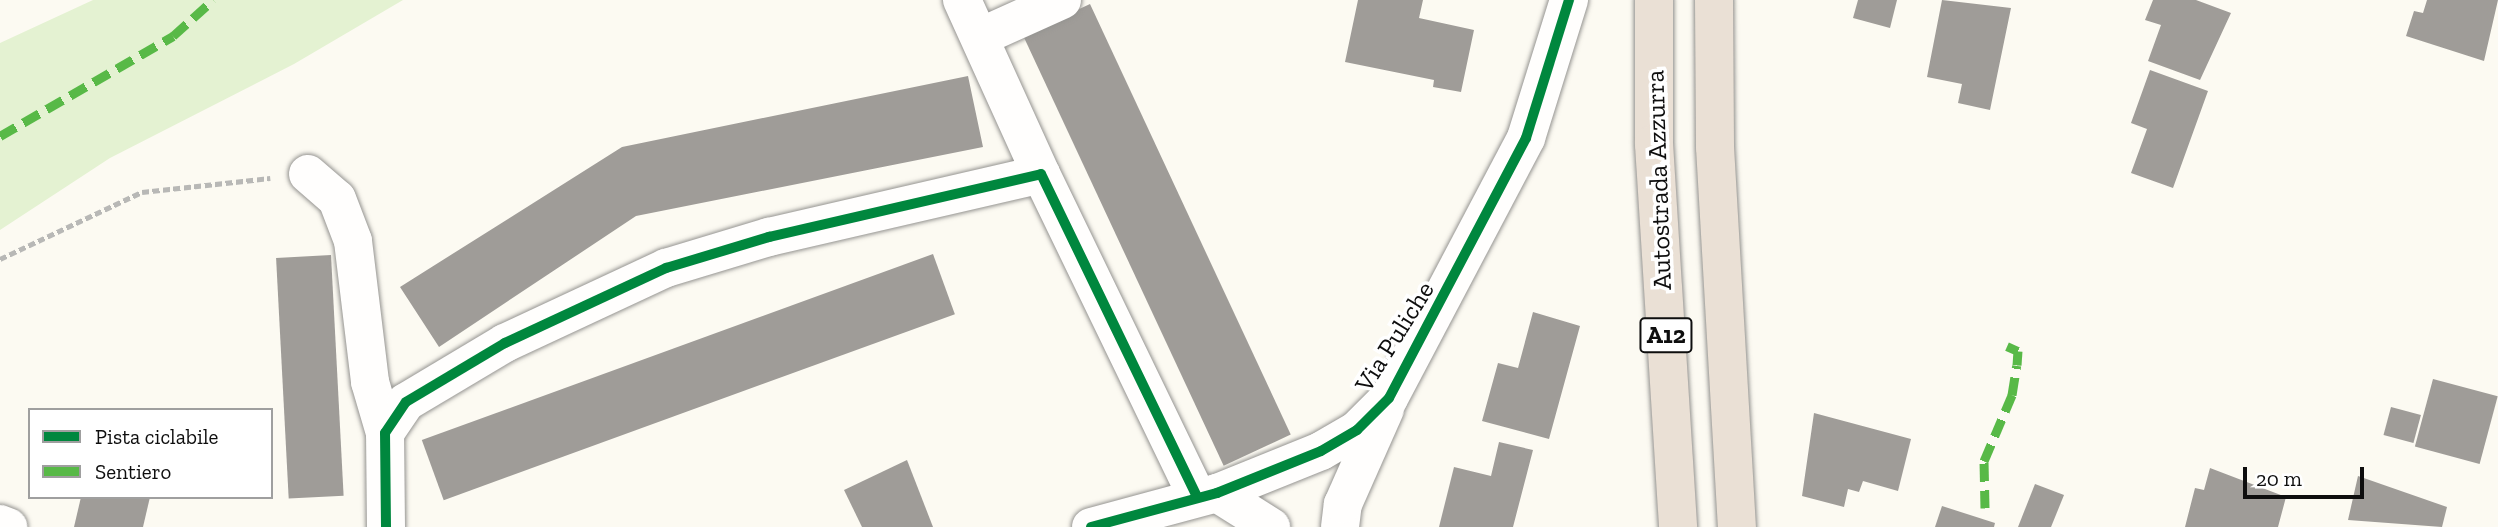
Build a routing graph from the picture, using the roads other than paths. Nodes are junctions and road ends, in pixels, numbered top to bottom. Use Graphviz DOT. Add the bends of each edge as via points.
graph roads {
  1 [pos="962,0"];
  2 [pos="1062,0"];
  3 [pos="1569,0"];
  4 [pos="1654,0"];
  5 [pos="1714,0"];
  6 [pos="980,37"];
  7 [pos="308,174"];
  8 [pos="1041,174"];
  9 [pos="1390,398"];
  10 [pos="385,433"];
  11 [pos="1207,494"];
  12 [pos="0,524"];
  13 [pos="8,527"];
  14 [pos="386,527"];
  15 [pos="1091,527"];
  16 [pos="1271,527"];
  17 [pos="1339,527"];
  18 [pos="1678,527"];
  19 [pos="1737,527"];
  1 -- 6 [label="street"];
  2 -- 6 [label="street"];
  3 -- 9 [label="street, Via Puliche" via="1526,138"];
  4 -- 18 [label="highway, Autostrada Azzurra / A12" via="1654,144"];
  5 -- 19 [label="highway, A12" via="1715,147"];
  6 -- 8 [label="street"];
  7 -- 10 [label="street" via="337,199 353,241 370,382"];
  8 -- 10 [label="street" via="769,237 666,268 505,343 405,402"];
  8 -- 11 [label="street"];
  9 -- 11 [label="street, Via Puliche" via="1357,430 1321,451"];
  9 -- 17 [label="street" via="1343,504"];
  10 -- 14 [label="street"];
  11 -- 15 [label="street, Via Puliche"];
  11 -- 16 [label="street"];
  12 -- 13 [label="street"];
}
